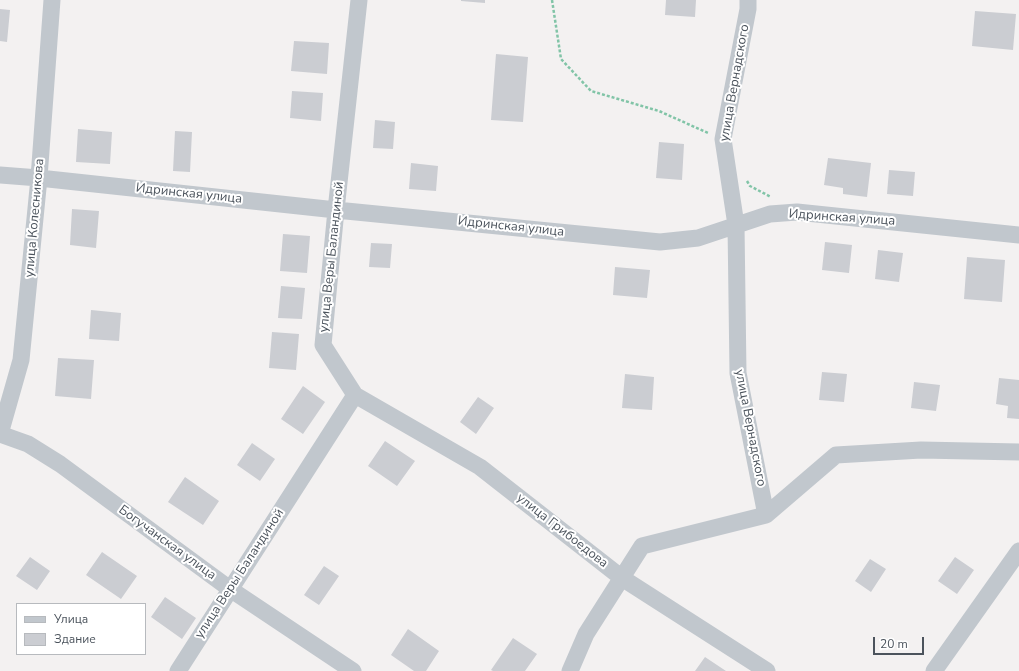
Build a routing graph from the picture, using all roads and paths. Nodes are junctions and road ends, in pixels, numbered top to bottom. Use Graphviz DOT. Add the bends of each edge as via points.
graph roads {
  1 [pos="52,0"];
  2 [pos="359,0"];
  3 [pos="552,0"];
  4 [pos="748,0"];
  5 [pos="722,139"];
  6 [pos="0,175"];
  7 [pos="39,178"];
  8 [pos="746,179"];
  9 [pos="336,210"];
  10 [pos="797,212"];
  11 [pos="736,225"];
  12 [pos="1019,235"];
  13 [pos="355,396"];
  14 [pos="0,434"];
  15 [pos="1019,452"];
  16 [pos="766,514"];
  17 [pos="1019,551"];
  18 [pos="622,578"];
  19 [pos="230,589"];
  20 [pos="178,671"];
  21 [pos="353,671"];
  22 [pos="570,671"];
  23 [pos="767,671"];
  24 [pos="934,671"];
  1 -- 7 [label="street, улица Колесникова"];
  2 -- 9 [label="street, улица Веры Баландиной"];
  3 -- 5 [label="path" via="560,59 591,90 659,111"];
  4 -- 5 [label="street, улица Вернадского"];
  5 -- 11 [label="street, улица Вернадского"];
  6 -- 7 [label="street, Идринская улица"];
  7 -- 9 [label="street, Идринская улица"];
  7 -- 14 [label="street, улица Колесникова" via="21,360"];
  8 -- 10 [label="path" via="750,186"];
  9 -- 11 [label="street, Идринская улица" via="660,242 698,238"];
  9 -- 13 [label="street, улица Веры Баландиной" via="323,345"];
  10 -- 11 [label="street, Идринская улица" via="770,214"];
  10 -- 12 [label="street, Идринская улица"];
  11 -- 16 [label="street, улица Вернадского" via="738,373"];
  13 -- 18 [label="street, улица Грибоедова" via="480,467"];
  13 -- 19 [label="street, улица Веры Баландиной"];
  14 -- 19 [label="street, Богучанская улица" via="28,444 60,464"];
  15 -- 16 [label="street" via="921,450 836,455"];
  16 -- 18 [label="street" via="642,546"];
  17 -- 24 [label="street"];
  18 -- 22 [label="street" via="586,634"];
  18 -- 23 [label="street, улица Грибоедова"];
  19 -- 20 [label="street, улица Веры Баландиной"];
  19 -- 21 [label="street, Богучанская улица"];
}
